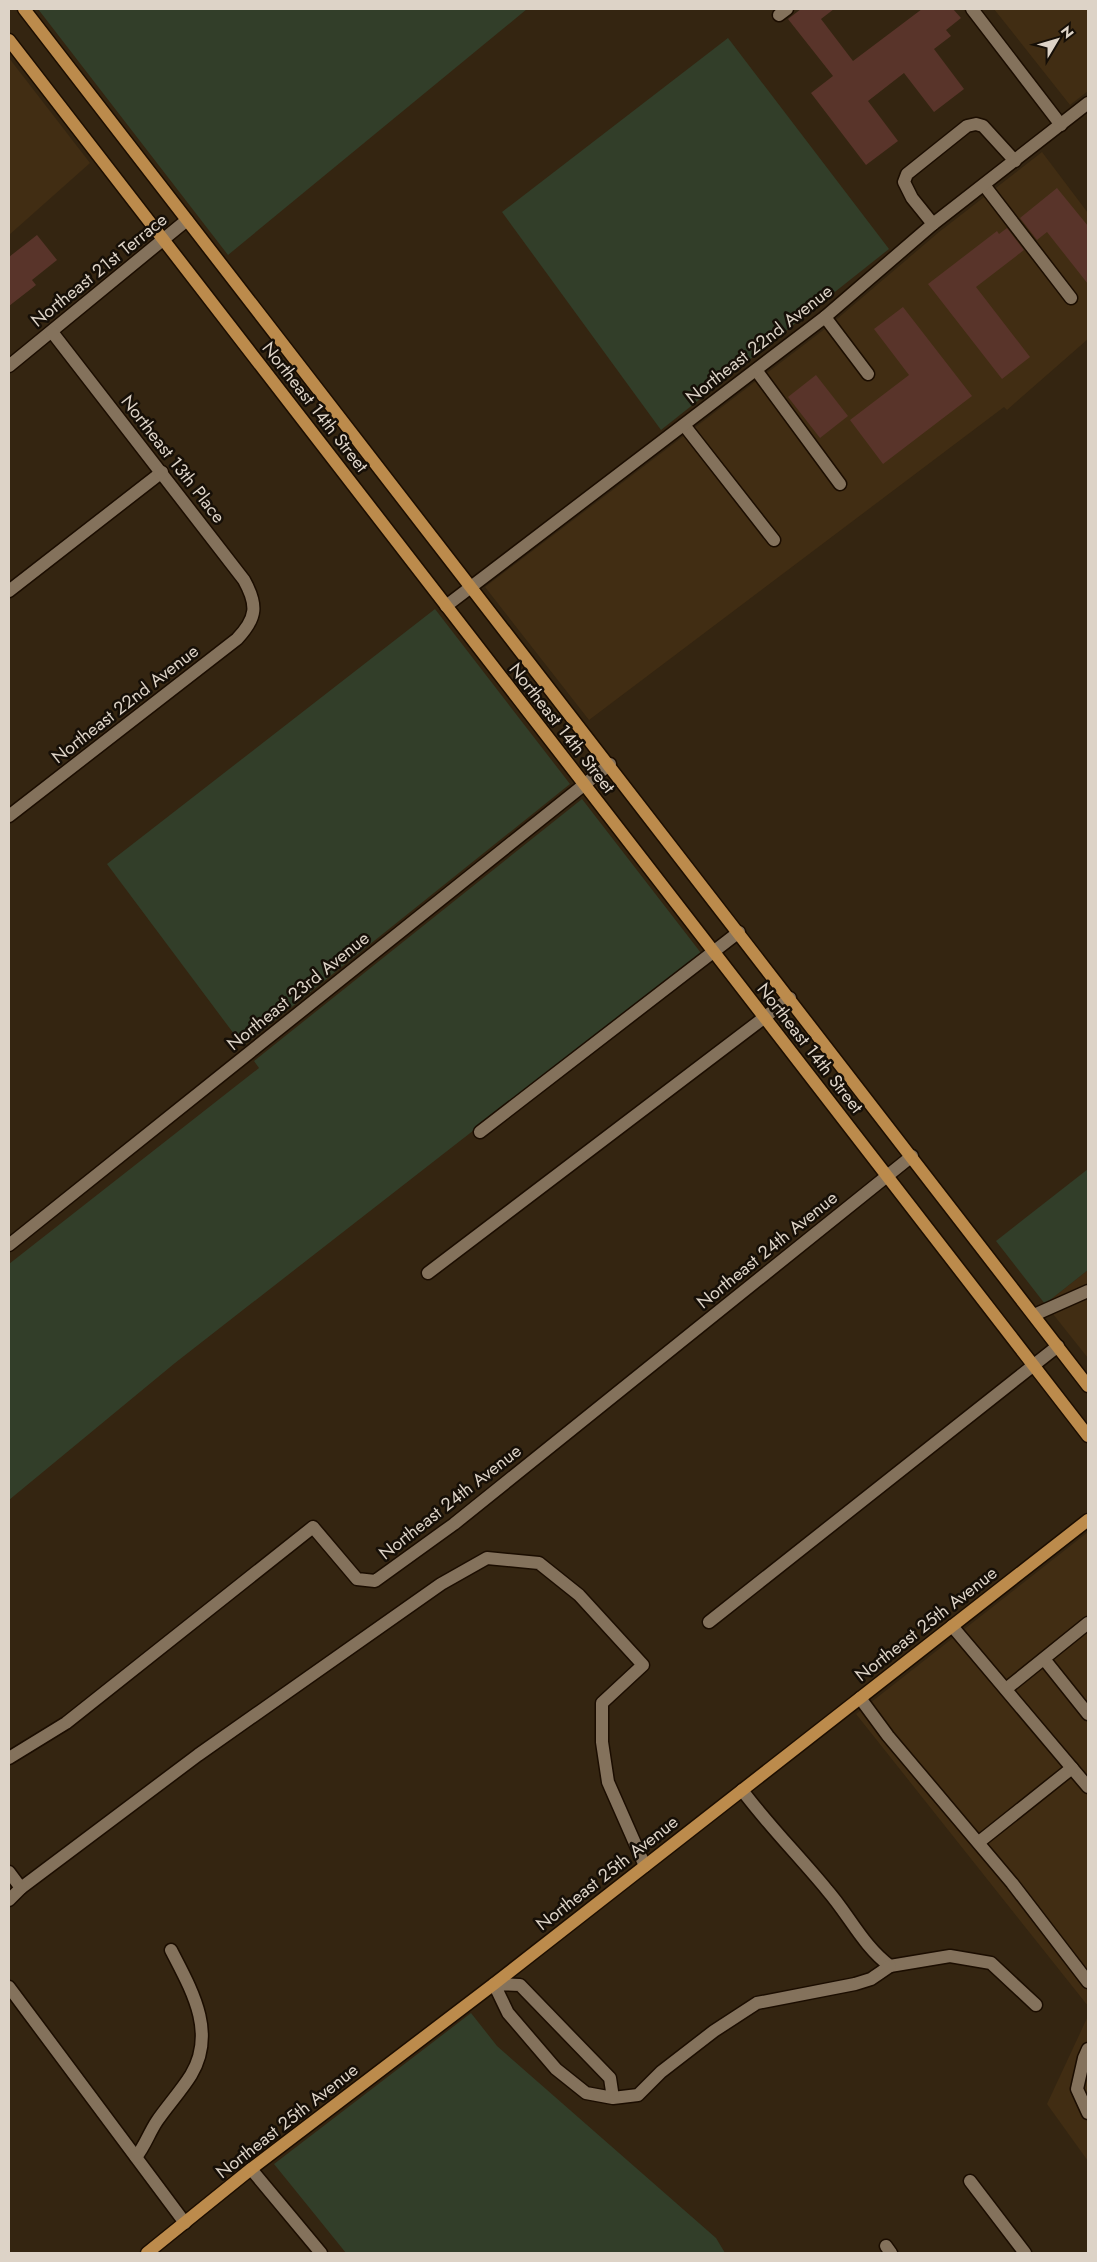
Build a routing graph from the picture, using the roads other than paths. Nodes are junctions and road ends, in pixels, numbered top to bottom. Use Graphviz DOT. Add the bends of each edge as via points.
graph roads {
  1 [pos="24,9"];
  2 [pos="972,9"];
  3 [pos="9,40"];
  4 [pos="1088,103"];
  5 [pos="1061,125"];
  6 [pos="1014,161"];
  7 [pos="984,185"];
  8 [pos="187,220"];
  9 [pos="933,224"];
  10 [pos="164,240"];
  11 [pos="1072,298"];
  12 [pos="824,317"];
  13 [pos="52,332"];
  14 [pos="9,366"];
  15 [pos="756,370"];
  16 [pos="868,374"];
  17 [pos="684,425"];
  18 [pos="162,472"];
  19 [pos="840,484"];
  20 [pos="774,540"];
  21 [pos="471,586"];
  22 [pos="9,591"];
  23 [pos="446,606"];
  24 [pos="254,613"];
  25 [pos="610,764"];
  26 [pos="584,784"];
  27 [pos="9,816"];
  28 [pos="739,932"];
  29 [pos="714,952"];
  30 [pos="790,998"];
  31 [pos="765,1018"];
  32 [pos="480,1132"];
  33 [pos="912,1156"];
  34 [pos="887,1177"];
  35 [pos="9,1245"];
  36 [pos="428,1274"];
  37 [pos="1088,1291"];
  38 [pos="1034,1315"];
  39 [pos="1058,1346"];
  40 [pos="1034,1365"];
  41 [pos="1088,1386"];
  42 [pos="1088,1436"];
  43 [pos="1088,1520"];
  44 [pos="709,1622"];
  45 [pos="1088,1623"];
  46 [pos="952,1626"];
  47 [pos="1044,1659"];
  48 [pos="1006,1690"];
  49 [pos="860,1698"];
  50 [pos="1088,1714"];
  51 [pos="9,1758"];
  52 [pos="1072,1768"];
  53 [pos="1088,1787"];
  54 [pos="742,1790"];
  55 [pos="979,1842"];
  56 [pos="645,1866"];
  57 [pos="9,1872"];
  58 [pos="21,1888"];
  59 [pos="9,1900"];
  60 [pos="171,1950"];
  61 [pos="890,1966"];
  62 [pos="1088,1982"];
  63 [pos="494,1984"];
  64 [pos="9,1988"];
  65 [pos="1036,2005"];
  66 [pos="1088,2049"];
  67 [pos="613,2098"];
  68 [pos="1088,2113"];
  69 [pos="136,2157"];
  70 [pos="251,2169"];
  71 [pos="970,2181"];
  72 [pos="185,2222"];
  73 [pos="147,2253"];
  74 [pos="321,2253"];
  75 [pos="1026,2253"];
  1 -- 8 [label="main road, Northeast 14th Street"];
  2 -- 5 [label="street"];
  3 -- 10 [label="main road, Northeast 14th Street"];
  4 -- 5 [label="street, Northeast 22nd Avenue"];
  5 -- 6 [label="street, Northeast 22nd Avenue"];
  6 -- 7 [label="street, Northeast 22nd Avenue"];
  6 -- 9 [label="street" via="983,126 967,126 908,174 904,182"];
  7 -- 9 [label="street, Northeast 22nd Avenue"];
  7 -- 11 [label="street"];
  8 -- 10 [label="street, Northeast 21st Terrace"];
  8 -- 21 [label="main road, Northeast 14th Street"];
  9 -- 12 [label="street, Northeast 22nd Avenue"];
  10 -- 13 [label="street, Northeast 21st Terrace"];
  10 -- 23 [label="main road, Northeast 14th Street"];
  12 -- 15 [label="street, Northeast 22nd Avenue"];
  12 -- 16 [label="street"];
  13 -- 14 [label="street, Northeast 21st Terrace"];
  13 -- 18 [label="street, Northeast 13th Place"];
  15 -- 17 [label="street, Northeast 22nd Avenue"];
  15 -- 19 [label="street"];
  17 -- 20 [label="street"];
  17 -- 21 [label="street, Northeast 22nd Avenue"];
  18 -- 22 [label="street"];
  18 -- 24 [label="street, Northeast 13th Place" via="244,580 253,596"];
  21 -- 23 [label="street, Northeast 22nd Avenue"];
  21 -- 25 [label="main road, Northeast 14th Street"];
  23 -- 26 [label="main road, Northeast 14th Street"];
  24 -- 27 [label="street, Northeast 22nd Avenue" via="248,628 237,639"];
  25 -- 26 [label="street, Northeast 23rd Avenue"];
  25 -- 28 [label="main road, Northeast 14th Street"];
  26 -- 29 [label="main road, Northeast 14th Street"];
  26 -- 35 [label="street, Northeast 23rd Avenue"];
  28 -- 29 [label="street"];
  28 -- 30 [label="main road, Northeast 14th Street"];
  29 -- 31 [label="main road, Northeast 14th Street"];
  29 -- 32 [label="street"];
  30 -- 31 [label="street"];
  30 -- 33 [label="main road, Northeast 14th Street"];
  31 -- 34 [label="main road, Northeast 14th Street"];
  31 -- 36 [label="street"];
  33 -- 34 [label="street, Northeast 24th Avenue"];
  33 -- 38 [label="main road, Northeast 14th Street"];
  34 -- 40 [label="main road, Northeast 14th Street"];
  34 -- 51 [label="street, Northeast 24th Avenue" via="454,1524 375,1581 357,1579 313,1528 66,1723"];
  37 -- 38 [label="street"];
  38 -- 39 [label="main road, Northeast 14th Street"];
  39 -- 40 [label="street"];
  39 -- 41 [label="main road, Northeast 14th Street"];
  40 -- 42 [label="main road, Northeast 14th Street"];
  40 -- 44 [label="street"];
  43 -- 46 [label="main road, Northeast 25th Avenue"];
  45 -- 47 [label="street"];
  46 -- 48 [label="street"];
  46 -- 49 [label="main road, Northeast 25th Avenue"];
  47 -- 48 [label="street"];
  47 -- 50 [label="street"];
  48 -- 52 [label="street"];
  49 -- 54 [label="main road, Northeast 25th Avenue"];
  49 -- 55 [label="street" via="888,1736"];
  52 -- 53 [label="street"];
  52 -- 55 [label="street"];
  54 -- 56 [label="main road, Northeast 25th Avenue"];
  54 -- 61 [label="street" via="828,1891 875,1954"];
  55 -- 62 [label="street"];
  56 -- 58 [label="street" via="608,1782 602,1742 602,1703 642,1665 579,1595 539,1563 487,1558 441,1584 206,1749"];
  56 -- 63 [label="main road, Northeast 25th Avenue"];
  57 -- 58 [label="street"];
  58 -- 59 [label="street"];
  60 -- 69 [label="street" via="196,1998 202,2028 202,2052 192,2074 157,2121"];
  61 -- 65 [label="street" via="950,1956 991,1963"];
  61 -- 67 [label="street" via="871,1979 855,1984 757,2003 714,2031 661,2072 638,2095"];
  63 -- 67 [label="street" via="508,2013 556,2069 586,2093"];
  63 -- 67 [label="street" via="520,1986 610,2078"];
  63 -- 70 [label="main road, Northeast 25th Avenue"];
  64 -- 69 [label="street"];
  66 -- 68 [label="street" via="1077,2089"];
  69 -- 72 [label="street"];
  70 -- 72 [label="main road, Northeast 25th Avenue"];
  70 -- 74 [label="street"];
  71 -- 75 [label="street"];
  72 -- 73 [label="main road, Northeast 25th Avenue"];
}
